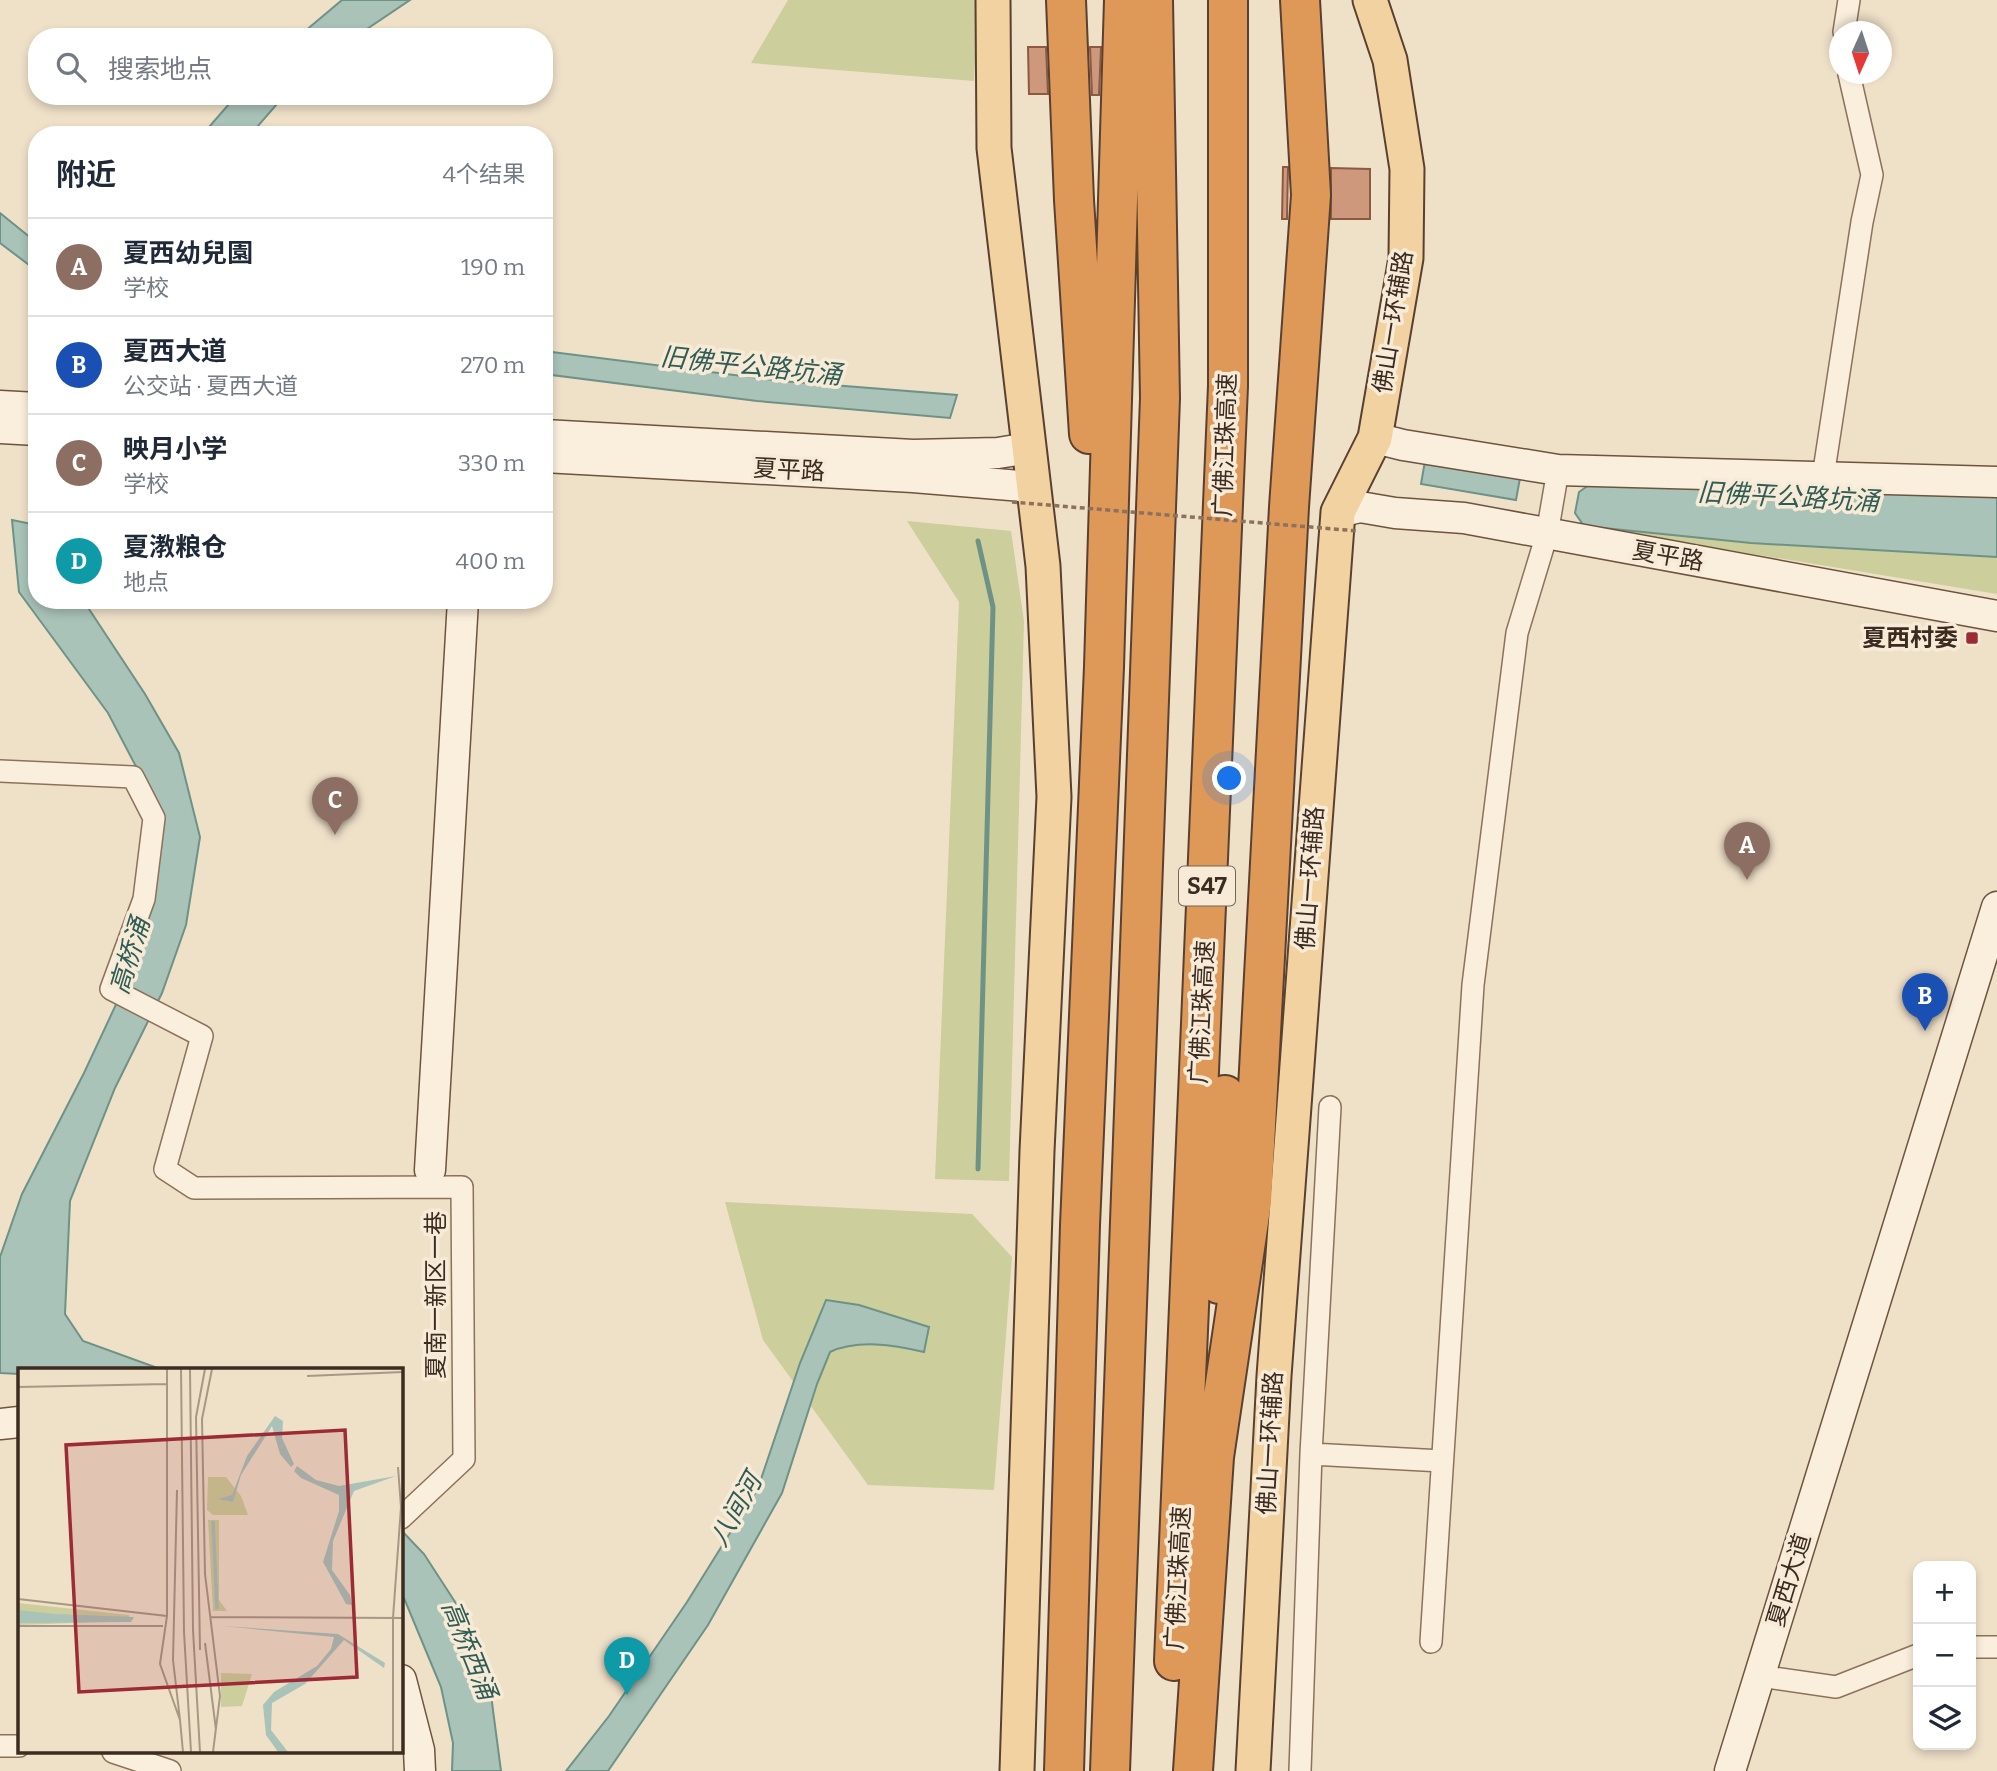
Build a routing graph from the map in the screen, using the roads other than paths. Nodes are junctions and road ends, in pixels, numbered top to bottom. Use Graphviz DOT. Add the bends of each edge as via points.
graph roads {
  1 [pos="993,0"];
  2 [pos="1066,0"];
  3 [pos="1124,0"];
  4 [pos="1153,0"];
  5 [pos="1228,0"];
  6 [pos="1300,0"];
  7 [pos="1370,0"];
  8 [pos="1849,0"];
  9 [pos="1846,21"];
  10 [pos="1851,84"];
  11 [pos="0,407"];
  12 [pos="28,408"];
  13 [pos="0,428"];
  14 [pos="28,430"];
  15 [pos="553,435"];
  16 [pos="1375,438"];
  17 [pos="1029,448"];
  18 [pos="553,457"];
  19 [pos="1225,461"];
  20 [pos="1558,470"];
  21 [pos="1823,477"];
  22 [pos="1997,482"];
  23 [pos="1023,495"];
  24 [pos="1348,522"];
  25 [pos="1547,534"];
  26 [pos="462,609"];
  27 [pos="1997,616"];
  28 [pos="1104,667"];
  29 [pos="0,771"];
  30 [pos="1997,907"];
  31 [pos="1986,971"];
  32 [pos="1330,1107"];
  33 [pos="430,1170"];
  34 [pos="18,1422"];
  35 [pos="0,1424"];
  36 [pos="1311,1454"];
  37 [pos="1214,1457"];
  38 [pos="1442,1461"];
  39 [pos="402,1517"];
  40 [pos="1431,1642"];
  41 [pos="1976,1647"];
  42 [pos="1997,1647"];
  43 [pos="1913,1657"];
  44 [pos="1759,1676"];
  45 [pos="402,1684"];
  46 [pos="0,1746"];
  47 [pos="18,1746"];
  48 [pos="119,1754"];
  49 [pos="170,1771"];
  50 [pos="420,1771"];
  51 [pos="1017,1771"];
  52 [pos="1064,1771"];
  53 [pos="1110,1771"];
  54 [pos="1168,1771"];
  55 [pos="1193,1771"];
  56 [pos="1253,1771"];
  57 [pos="1300,1771"];
  58 [pos="1730,1771"];
  1 -- 17 [label="main road" via="994,148"];
  2 -- 28 [label="highway"];
  3 -- 28 [label="highway"];
  4 -- 53 [label="highway, S47" via="1160,398"];
  5 -- 19 [label="highway, 广佛江珠高速 / S47"];
  6 -- 37 [label="highway" via="1311,195 1289,507 1253,1187"];
  7 -- 16 [label="main road, 佛山一环辅路" via="1390,60 1407,169 1406,258"];
  8 -- 9 [label="street"];
  10 -- 21 [label="street" via="1872,175"];
  11 -- 12 [label="main road"];
  13 -- 14 [label="main road"];
  15 -- 17 [label="main road, 夏平路" via="913,455"];
  16 -- 20 [label="main road"];
  16 -- 24 [label="main road, 佛山一环辅路"];
  17 -- 23 [label="main road"];
  18 -- 23 [label="main road, 夏平路" via="900,476"];
  19 -- 37 [label="highway" via="1240,609"];
  19 -- 54 [label="highway, 广佛江珠高速 / S47"];
  20 -- 21 [label="main road"];
  20 -- 25 [label="street"];
  21 -- 22 [label="main road"];
  23 -- 51 [label="main road" via="1043,566 1054,797 1037,1151"];
  24 -- 25 [label="main road, 夏平路" via="1360,507 1464,518"];
  24 -- 56 [label="main road, 佛山一环辅路" via="1274,1376"];
  25 -- 27 [label="main road, 夏平路"];
  25 -- 38 [label="street" via="1517,633 1473,985"];
  26 -- 33 [label="main road"];
  28 -- 52 [label="highway"];
  29 -- 39 [label="street, 夏南一新区一巷" via="133,777 154,818 144,899 111,989 202,1036 165,1169 194,1188 462,1187 464,1459"];
  30 -- 31 [label="main road, 夏西大道"];
  31 -- 44 [label="main road, 夏西大道"];
  32 -- 36 [label="street"];
  34 -- 35 [label="main road"];
  36 -- 38 [label="street"];
  36 -- 57 [label="street"];
  37 -- 55 [label="highway"];
  38 -- 40 [label="street"];
  41 -- 42 [label="street"];
  43 -- 44 [label="street" via="1836,1687"];
  44 -- 58 [label="main road, 夏西大道"];
  45 -- 50 [label="main road"];
  46 -- 47 [label="street"];
  48 -- 49 [label="street"];
}
